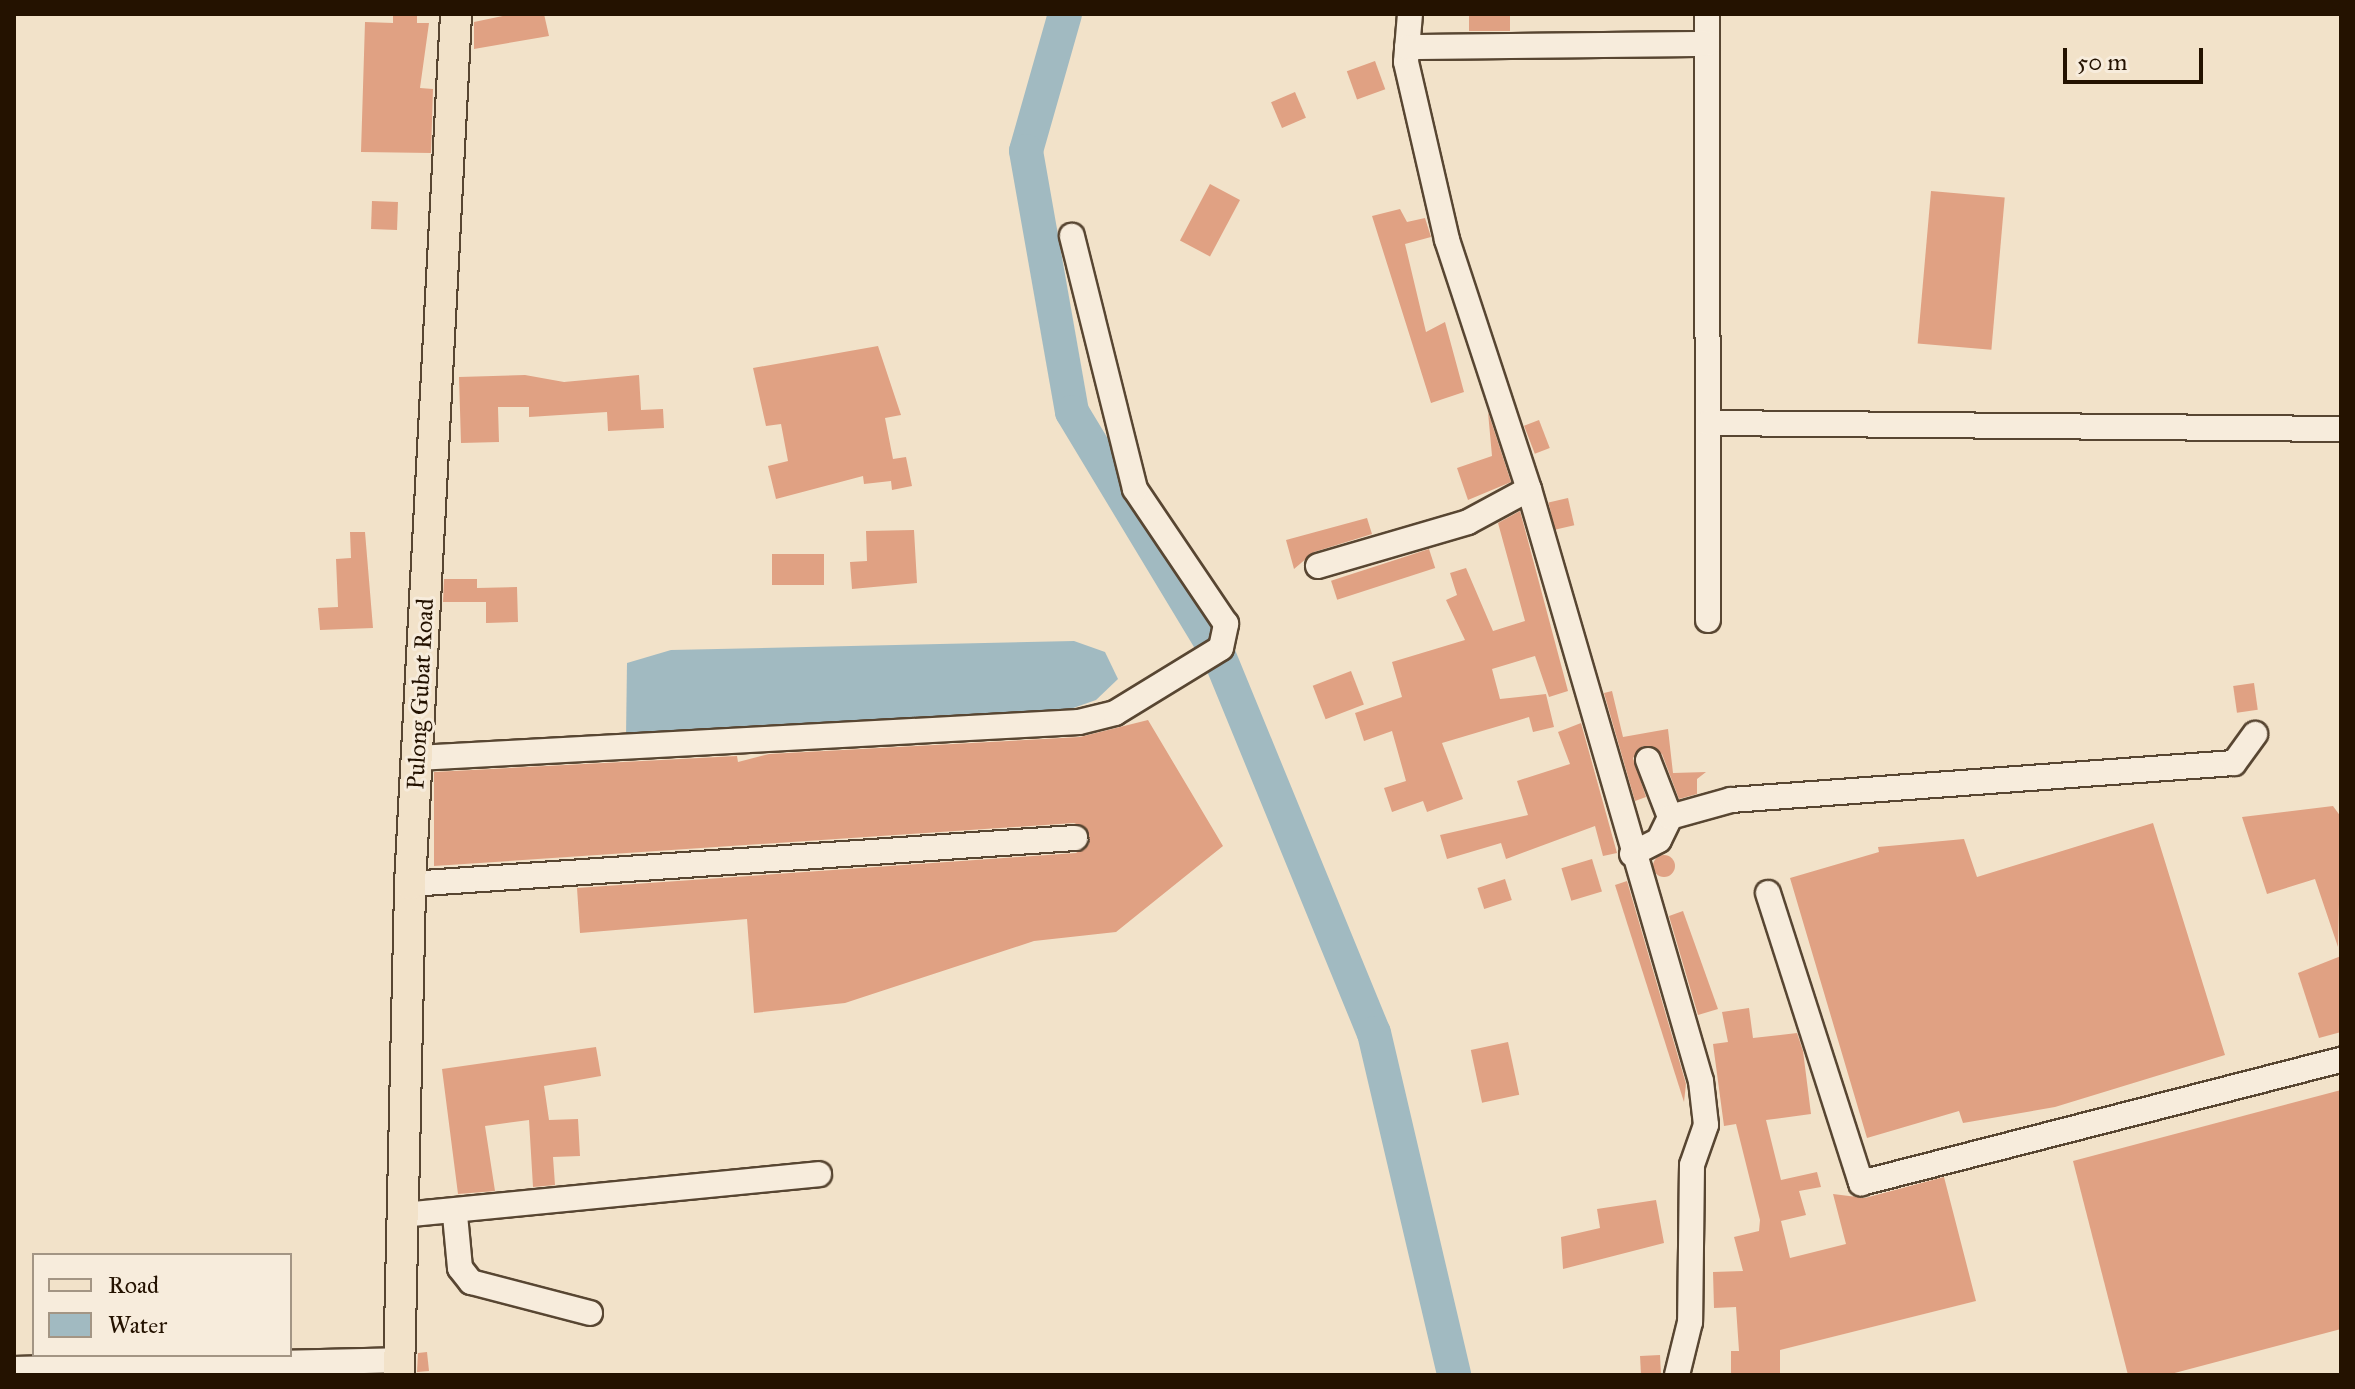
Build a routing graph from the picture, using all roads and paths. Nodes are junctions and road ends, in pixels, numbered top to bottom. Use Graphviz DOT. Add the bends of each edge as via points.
graph roads {
  1 [pos="456,14"];
  2 [pos="1410,14"];
  3 [pos="1707,14"];
  4 [pos="1707,44"];
  5 [pos="1407,47"];
  6 [pos="1072,236"];
  7 [pos="1708,423"];
  8 [pos="2341,429"];
  9 [pos="1529,489"];
  10 [pos="1318,566"];
  11 [pos="1708,620"];
  12 [pos="2255,734"];
  13 [pos="417,758"];
  14 [pos="1648,760"];
  15 [pos="1670,817"];
  16 [pos="1075,838"];
  17 [pos="1632,854"];
  18 [pos="410,884"];
  19 [pos="1768,893"];
  20 [pos="2341,1060"];
  21 [pos="819,1174"];
  22 [pos="403,1215"];
  23 [pos="455,1215"];
  24 [pos="590,1313"];
  25 [pos="398,1368"];
  26 [pos="14,1369"];
  27 [pos="53,1371"];
  28 [pos="194,1372"];
  29 [pos="1677,1375"];
  1 -- 13 [label="main road, Pulong Gubat Road"];
  2 -- 5 [label="street"];
  3 -- 4 [label="street"];
  4 -- 5 [label="street"];
  4 -- 7 [label="street"];
  5 -- 9 [label="street" via="1447,240"];
  6 -- 13 [label="street" via="1135,489 1226,624 1221,648 1115,713 1079,722"];
  7 -- 8 [label="street"];
  7 -- 11 [label="street"];
  9 -- 10 [label="street" via="1468,522"];
  9 -- 17 [label="street"];
  12 -- 15 [label="street" via="2234,763 1731,800"];
  13 -- 18 [label="main road, Pulong Gubat Road"];
  14 -- 15 [label="street"];
  15 -- 17 [label="street" via="1659,840"];
  16 -- 18 [label="street"];
  17 -- 29 [label="street" via="1701,1081 1706,1125 1692,1165 1690,1322"];
  18 -- 22 [label="main road, Pulong Gubat Road"];
  19 -- 20 [label="street" via="1861,1183"];
  21 -- 23 [label="street"];
  22 -- 23 [label="street"];
  22 -- 25 [label="main road, Pulong Gubat Road"];
  23 -- 24 [label="street" via="460,1268 471,1282"];
  25 -- 28 [label="street"];
  26 -- 27 [label="street"];
  27 -- 28 [label="street"];
}
